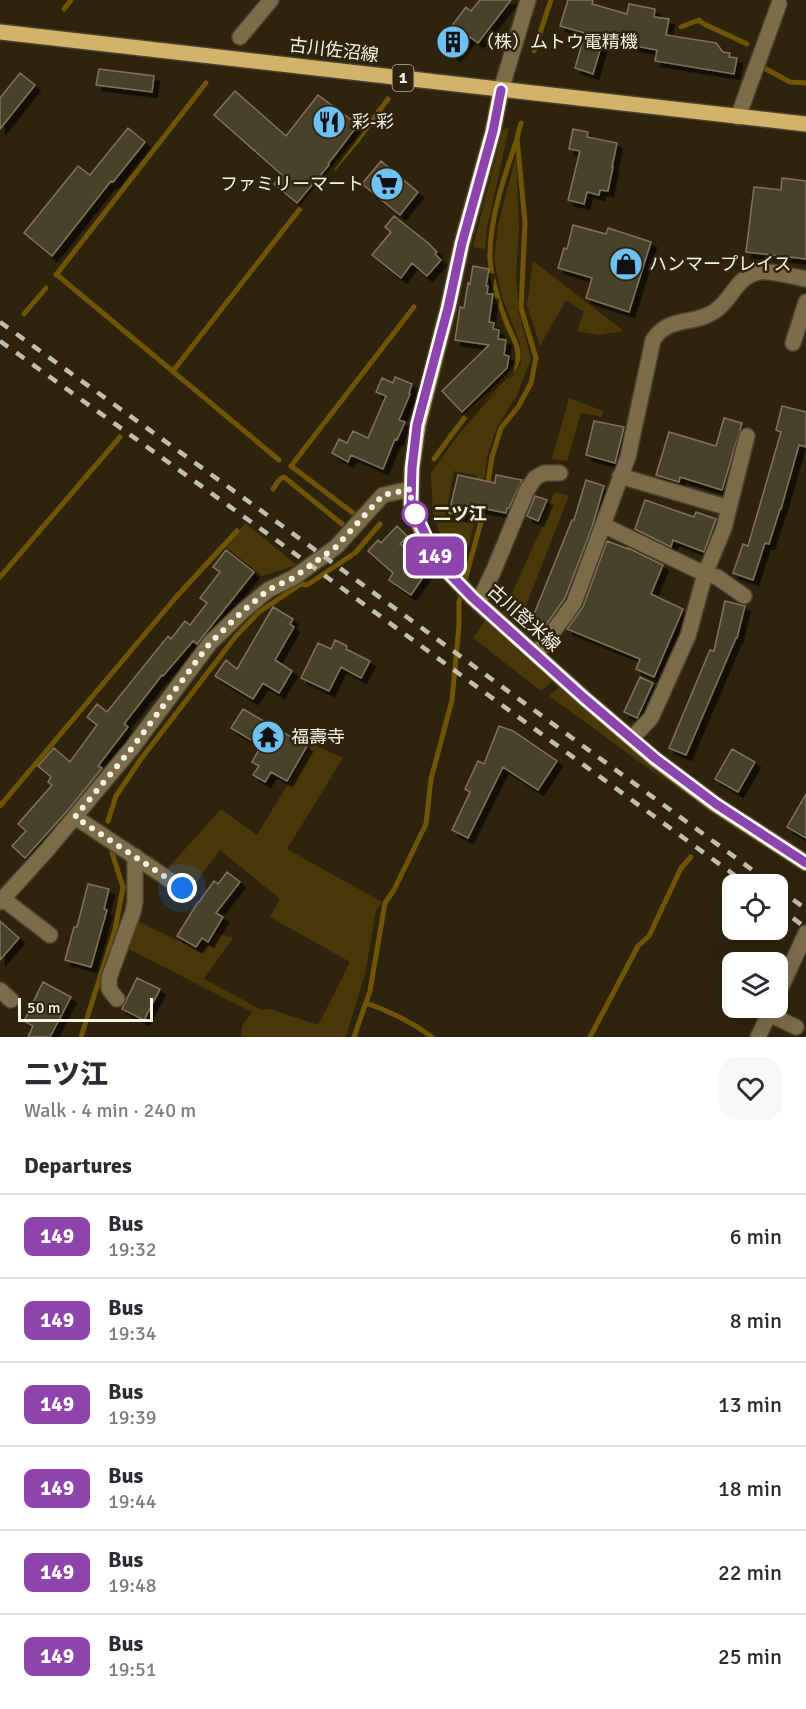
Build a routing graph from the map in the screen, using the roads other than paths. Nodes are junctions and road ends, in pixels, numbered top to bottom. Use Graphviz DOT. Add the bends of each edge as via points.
graph roads {
  1 [pos="271,0"];
  2 [pos="528,0"];
  3 [pos="778,4"];
  4 [pos="0,32"];
  5 [pos="240,37"];
  6 [pos="501,90"];
  7 [pos="738,117"];
  8 [pos="806,124"];
  9 [pos="806,279"];
  10 [pos="806,302"];
  11 [pos="793,343"];
  12 [pos="747,436"];
  13 [pos="560,473"];
  14 [pos="620,476"];
  15 [pos="411,489"];
  16 [pos="729,508"];
  17 [pos="603,525"];
  18 [pos="705,574"];
  19 [pos="744,596"];
  20 [pos="475,601"];
  21 [pos="536,655"];
  22 [pos="632,738"];
  23 [pos="75,817"];
  24 [pos="135,856"];
  25 [pos="806,863"];
  26 [pos="182,888"];
  27 [pos="1,901"];
  28 [pos="806,933"];
  29 [pos="50,935"];
  30 [pos="788,972"];
  31 [pos="117,999"];
  32 [pos="767,1018"];
  33 [pos="781,1018"];
  34 [pos="796,1027"];
  35 [pos="758,1037"];
  1 -- 5 [label="street"];
  2 -- 6 [label="street"];
  3 -- 7 [label="street"];
  4 -- 6 [label="main road, 古川佐沼線 / 1"];
  6 -- 7 [label="main road, 古川佐沼線 / 1"];
  6 -- 15 [label="main road, 古川登米線" via="417,425"];
  7 -- 8 [label="main road, 古川佐沼線 / 1"];
  9 -- 14 [label="street" via="761,271 743,278 715,311 658,332"];
  10 -- 11 [label="street"];
  12 -- 16 [label="street"];
  13 -- 20 [label="street" via="544,473 527,490 493,572"];
  14 -- 16 [label="street"];
  14 -- 17 [label="street"];
  15 -- 20 [label="main road, 古川登米線" via="411,504 438,562"];
  15 -- 23 [label="street" via="383,495 336,547 293,578 268,590 210,643"];
  16 -- 18 [label="street"];
  17 -- 18 [label="street"];
  17 -- 21 [label="street" via="574,603"];
  18 -- 19 [label="street" via="717,577"];
  18 -- 22 [label="street" via="688,636 651,718"];
  20 -- 21 [label="main road, 古川登米線"];
  21 -- 22 [label="main road, 古川登米線"];
  22 -- 25 [label="main road, 古川登米線" via="716,804"];
  23 -- 24 [label="street"];
  23 -- 27 [label="street"];
  24 -- 26 [label="street"];
  24 -- 31 [label="street" via="133,912 109,978 109,989"];
  27 -- 29 [label="street"];
  28 -- 30 [label="street"];
  32 -- 35 [label="street"];
  33 -- 34 [label="street"];
}
